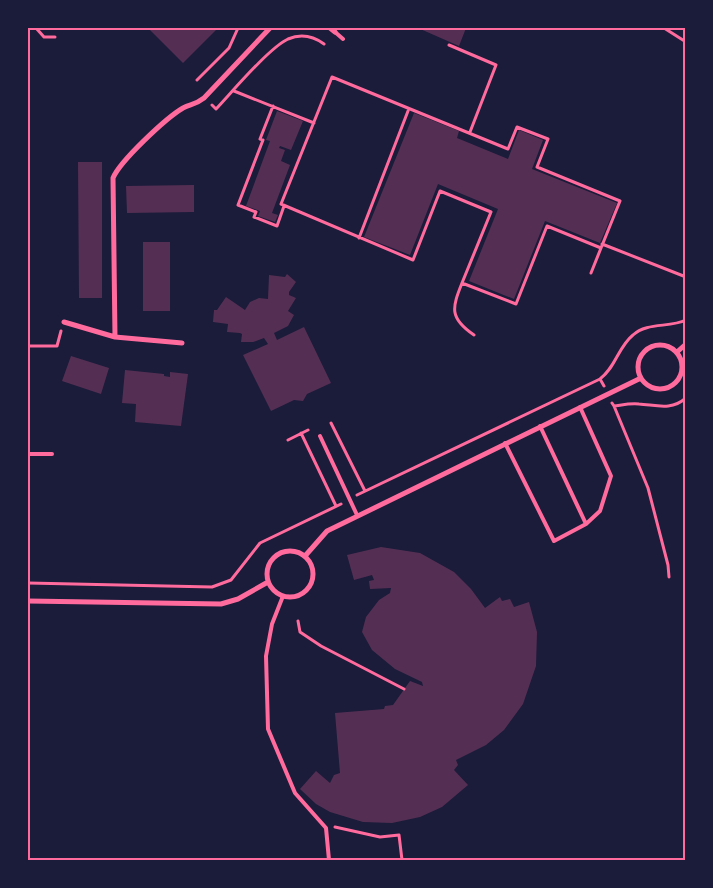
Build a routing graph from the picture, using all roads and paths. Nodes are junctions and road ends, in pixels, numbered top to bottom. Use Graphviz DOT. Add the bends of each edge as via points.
graph roads {
  1 [pos="36,28"];
  2 [pos="238,28"];
  3 [pos="269,28"];
  4 [pos="330,28"];
  5 [pos="664,28"];
  6 [pos="335,32"];
  7 [pos="56,37"];
  8 [pos="343,39"];
  9 [pos="686,42"];
  10 [pos="324,44"];
  11 [pos="449,45"];
  12 [pos="197,80"];
  13 [pos="234,91"];
  14 [pos="204,98"];
  15 [pos="273,106"];
  16 [pos="408,111"];
  17 [pos="314,123"];
  18 [pos="470,132"];
  19 [pos="284,206"];
  20 [pos="358,238"];
  21 [pos="602,246"];
  22 [pos="591,273"];
  23 [pos="686,277"];
  24 [pos="462,283"];
  25 [pos="686,320"];
  26 [pos="64,322"];
  27 [pos="474,334"];
  28 [pos="114,338"];
  29 [pos="182,343"];
  30 [pos="686,344"];
  31 [pos="28,346"];
  32 [pos="677,352"];
  33 [pos="640,378"];
  34 [pos="600,379"];
  35 [pos="608,394"];
  36 [pos="686,398"];
  37 [pos="614,406"];
  38 [pos="580,407"];
  39 [pos="331,422"];
  40 [pos="540,426"];
  41 [pos="308,430"];
  42 [pos="301,433"];
  43 [pos="320,436"];
  44 [pos="288,440"];
  45 [pos="505,443"];
  46 [pos="28,454"];
  47 [pos="52,454"];
  48 [pos="365,491"];
  49 [pos="350,499"];
  50 [pos="336,506"];
  51 [pos="357,515"];
  52 [pos="586,524"];
  53 [pos="305,556"];
  54 [pos="669,577"];
  55 [pos="268,582"];
  56 [pos="28,583"];
  57 [pos="283,596"];
  58 [pos="28,601"];
  59 [pos="298,621"];
  60 [pos="404,689"];
  61 [pos="326,828"];
  62 [pos="329,860"];
  63 [pos="402,860"];
  1 -- 7 [label="path" via="44,37"];
  2 -- 12 [label="path" via="229,48"];
  3 -- 14 [label="street"];
  4 -- 6 [label="street"];
  5 -- 9 [label="path"];
  6 -- 8 [label="lane"];
  10 -- 13 [label="path" via="318,39 298,36 286,40"];
  11 -- 18 [label="path" via="496,65"];
  13 -- 14 [label="path" via="216,109"];
  13 -- 15 [label="path"];
  14 -- 28 [label="street" via="184,108 117,168 114,178"];
  15 -- 17 [label="path"];
  15 -- 19 [label="path" via="238,204 256,212 254,217 277,226"];
  16 -- 20 [label="path"];
  17 -- 18 [label="path" via="332,77"];
  17 -- 19 [label="path" via="281,204"];
  18 -- 21 [label="path" via="508,149 518,127 548,139 536,166 620,200"];
  19 -- 20 [label="path"];
  20 -- 24 [label="path" via="412,260 440,191 491,212"];
  21 -- 22 [label="path"];
  21 -- 23 [label="path"];
  21 -- 24 [label="path" via="547,226 516,304"];
  24 -- 27 [label="path" via="454,303 454,314 459,323"];
  25 -- 34 [label="path" via="676,325 645,328 634,334 624,344 611,371"];
  26 -- 28 [label="street"];
  26 -- 31 [label="path" via="57,346"];
  28 -- 29 [label="street"];
  30 -- 32 [label="street"];
  32 -- 33 [label="street" via="665,344 644,350 638,363"];
  32 -- 33 [label="street" via="681,358 682,373 673,385 659,389"];
  33 -- 35 [label="street"];
  34 -- 35 [label="path"];
  34 -- 48 [label="path"];
  35 -- 37 [label="path"];
  35 -- 38 [label="street"];
  36 -- 37 [label="path" via="666,407"];
  37 -- 54 [label="path" via="648,488"];
  38 -- 40 [label="street"];
  38 -- 52 [label="lane" via="611,476 600,511"];
  39 -- 48 [label="path"];
  40 -- 45 [label="street"];
  40 -- 52 [label="lane"];
  41 -- 42 [label="path"];
  42 -- 44 [label="path"];
  42 -- 50 [label="path"];
  43 -- 49 [label="lane"];
  45 -- 51 [label="street"];
  45 -- 52 [label="lane" via="554,541"];
  46 -- 47 [label="lane"];
  48 -- 49 [label="path"];
  49 -- 50 [label="path"];
  49 -- 51 [label="lane"];
  50 -- 56 [label="path" via="260,543 231,580 212,587"];
  51 -- 53 [label="street" via="327,531"];
  53 -- 55 [label="street" via="291,550 276,555 268,567"];
  53 -- 57 [label="street" via="313,569 311,585 299,595"];
  55 -- 57 [label="street"];
  55 -- 58 [label="street" via="238,599 220,604"];
  57 -- 61 [label="lane" via="272,624 266,656 268,729 295,793"];
  59 -- 60 [label="path" via="300,632 321,646"];
  61 -- 62 [label="lane"];
  61 -- 63 [label="path" via="339,827 380,837 399,835"];
}
